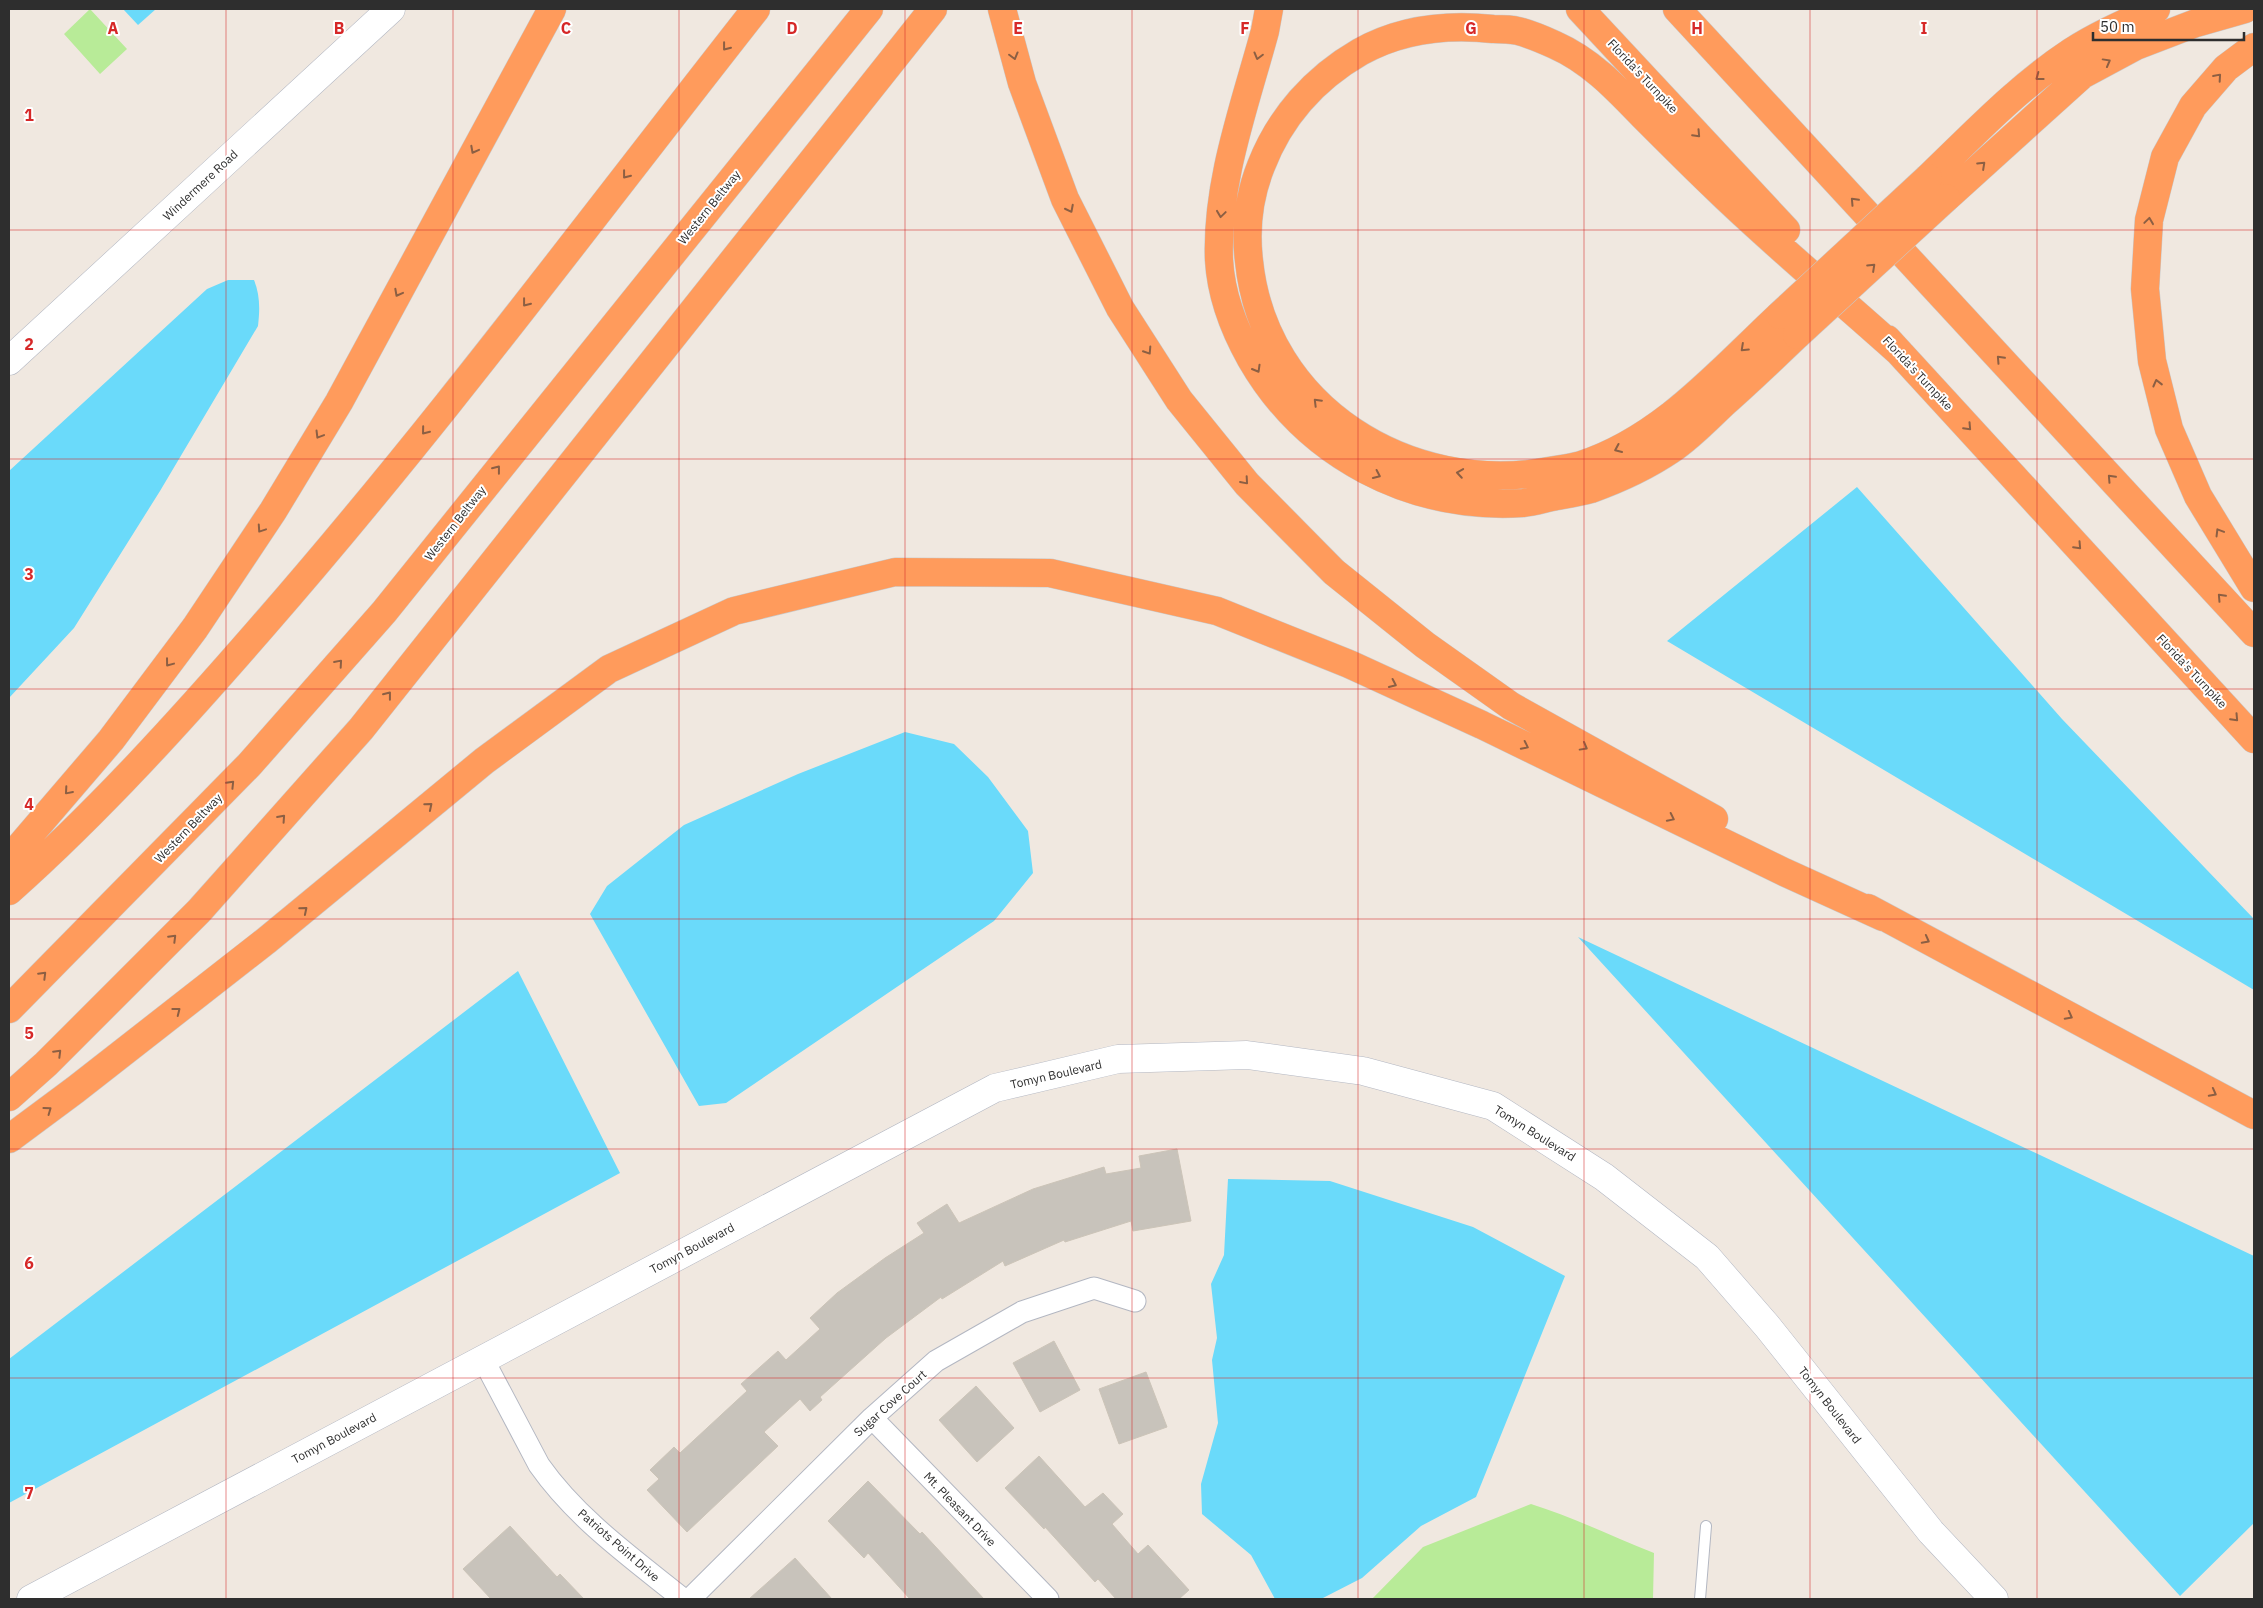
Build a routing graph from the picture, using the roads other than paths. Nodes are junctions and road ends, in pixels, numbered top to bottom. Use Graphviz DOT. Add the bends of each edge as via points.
graph roads {
  1 [pos="391,9"];
  2 [pos="545,9"];
  3 [pos="552,9"];
  4 [pos="756,9"];
  5 [pos="869,9"];
  6 [pos="933,9"];
  7 [pos="1002,9"];
  8 [pos="1269,9"];
  9 [pos="1580,9"];
  10 [pos="1677,9"];
  11 [pos="2156,9"];
  12 [pos="2244,9"];
  13 [pos="2254,47"];
  14 [pos="498,107"];
  15 [pos="1899,352"];
  16 [pos="9,361"];
  17 [pos="2254,588"];
  18 [pos="2254,633"];
  19 [pos="2254,739"];
  20 [pos="9,859"];
  21 [pos="9,891"];
  22 [pos="1883,917"];
  23 [pos="9,1009"];
  24 [pos="9,1097"];
  25 [pos="2254,1115"];
  26 [pos="9,1139"];
  27 [pos="1135,1301"];
  28 [pos="484,1359"];
  29 [pos="872,1418"];
  30 [pos="1706,1526"];
  31 [pos="31,1599"];
  32 [pos="683,1599"];
  33 [pos="690,1599"];
  34 [pos="1048,1599"];
  35 [pos="1700,1599"];
  36 [pos="1994,1599"];
  1 -- 16 [label="street, Windermere Road"];
  2 -- 14 [label="highway"];
  3 -- 14 [label="highway"];
  4 -- 21 [label="highway, one-way" via="336,543 207,690 62,844"];
  23 -- 5 [label="highway, Western Beltway, one-way" via="249,765 384,612"];
  24 -- 6 [label="highway, one-way" via="199,912 361,729"];
  7 -- 22 [label="highway, one-way" via="1022,83 1065,199 1120,308 1179,400 1247,484 1334,572 1425,645 1511,706"];
  8 -- 12 [label="highway, one-way, bridge" via="1227,174 1220,227 1219,262 1228,311 1243,344 1266,383 1296,420 1331,450 1377,476 1429,494 1473,502 1524,503 1589,490 1636,470 1672,449 2082,75 2136,46"];
  9 -- 15 [label="highway, Florida's Turnpike, one-way"];
  18 -- 10 [label="highway, one-way"];
  11 -- 15 [label="highway, one-way, bridge" via="2072,52 2018,93 1928,178 1780,315 1658,427 1580,465 1527,475 1475,476 1441,470 1393,455 1348,429 1316,402 1287,368 1264,328 1251,286 1246,234 1254,183 1272,139 1295,106 1337,66 1376,44 1417,31 1462,26 1517,31 1559,47 1600,72 1720,192"];
  17 -- 13 [label="highway, one-way" via="2198,496 2169,428 2152,361 2145,289 2149,220 2164,157 2193,106 2226,68"];
  14 -- 20 [label="highway, one-way" via="339,402 273,511 195,628 111,740"];
  15 -- 19 [label="highway, Florida's Turnpike, one-way"];
  22 -- 25 [label="highway, one-way"];
  26 -- 22 [label="highway, one-way" via="267,940 484,761 609,669 734,611 895,572 1050,573 1217,611 1349,664 1482,725"];
  27 -- 29 [label="street, Sugar Cove Court" via="1094,1288 1022,1312 936,1361"];
  28 -- 31 [label="street, Tomyn Boulevard"];
  28 -- 32 [label="street, Patriots Point Drive" via="551,1481 594,1526"];
  28 -- 36 [label="street, Tomyn Boulevard" via="995,1088 1118,1059 1247,1055 1363,1071 1493,1106 1604,1177 1707,1257 1767,1326 1931,1532"];
  29 -- 33 [label="street, Sugar Cove Court"];
  29 -- 34 [label="street, Mt. Pleasant Drive"];
  30 -- 35 [label="lane"];
}
